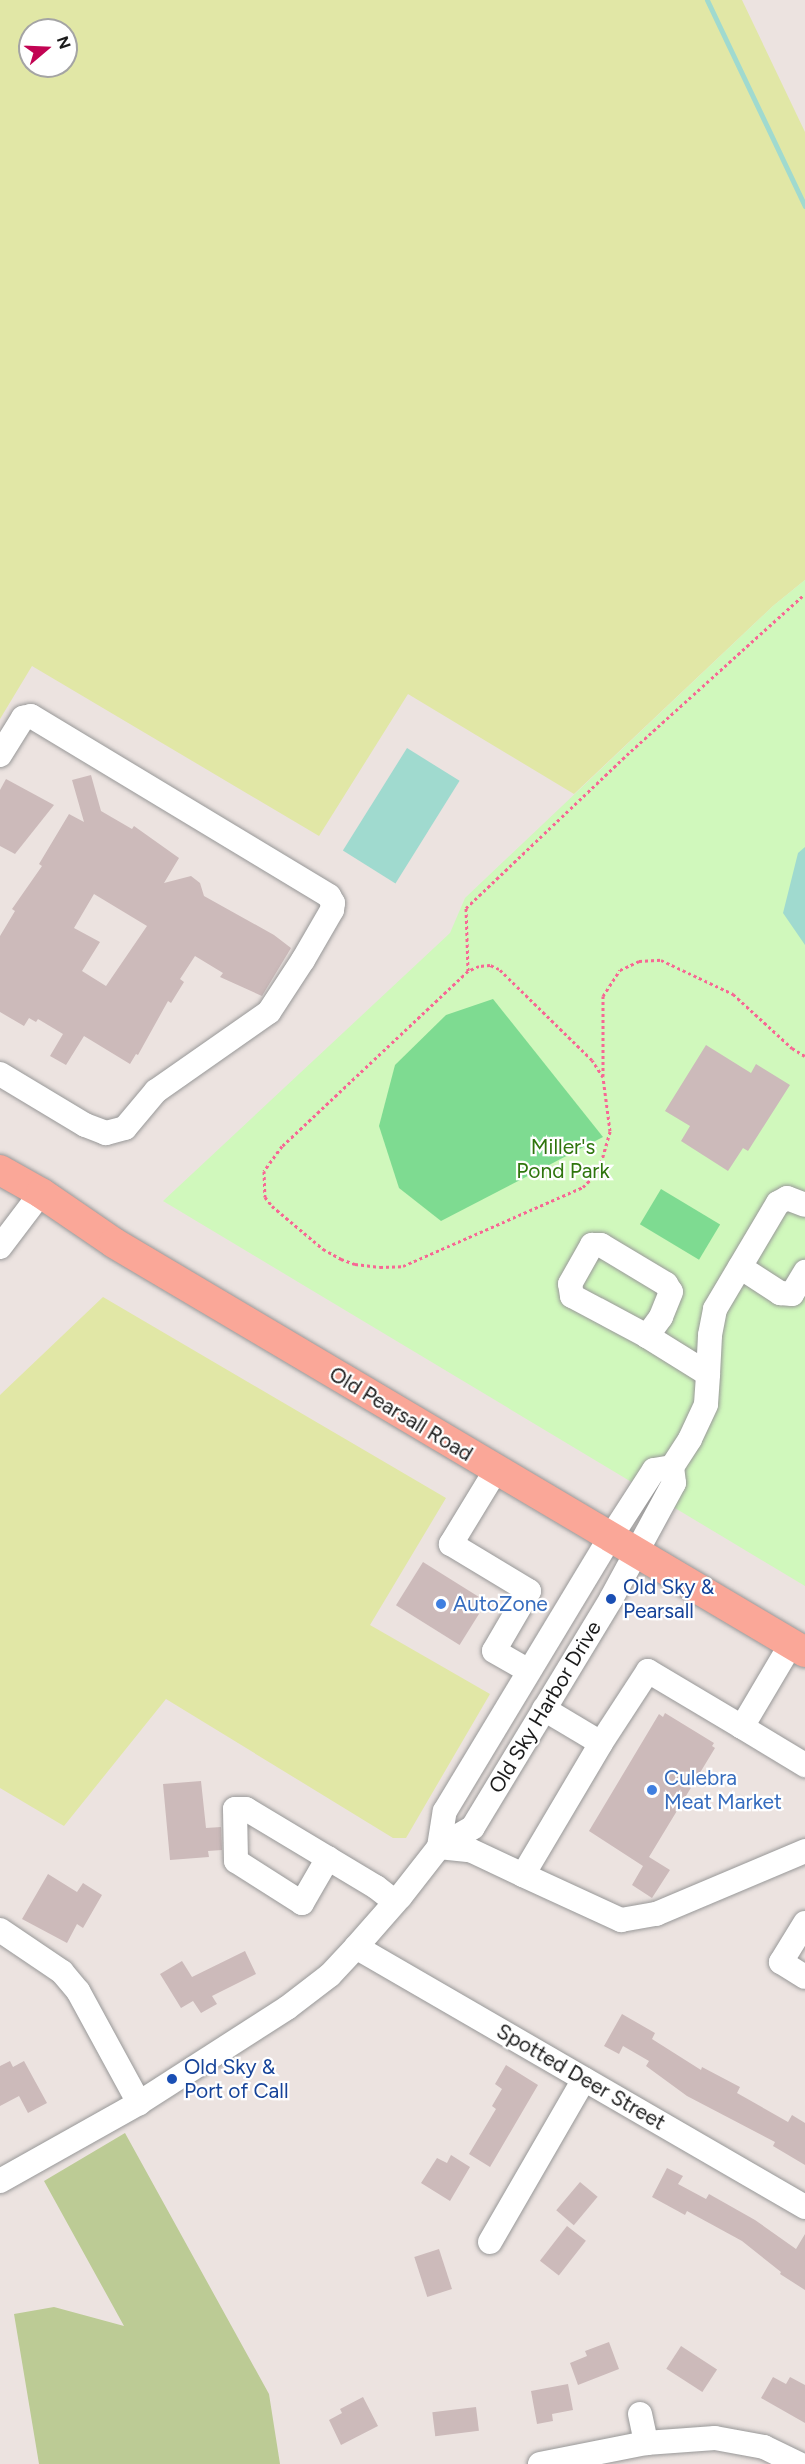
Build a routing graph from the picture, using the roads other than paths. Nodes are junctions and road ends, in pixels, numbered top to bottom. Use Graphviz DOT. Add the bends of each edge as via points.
graph roads {
  1 [pos="0,755"];
  2 [pos="3,1084"];
  3 [pos="0,1170"];
  4 [pos="41,1193"];
  5 [pos="805,1205"];
  6 [pos="0,1247"];
  7 [pos="740,1268"];
  8 [pos="805,1272"];
  9 [pos="647,1336"];
  10 [pos="708,1374"];
  11 [pos="496,1470"];
  12 [pos="622,1545"];
  13 [pos="798,1648"];
  14 [pos="529,1671"];
  15 [pos="544,1709"];
  16 [pos="742,1727"];
  17 [pos="601,1743"];
  18 [pos="805,1765"];
  19 [pos="439,1847"];
  20 [pos="805,1851"];
  21 [pos="328,1858"];
  22 [pos="523,1875"];
  23 [pos="395,1902"];
  24 [pos="805,1923"];
  25 [pos="0,1930"];
  26 [pos="356,1947"];
  27 [pos="805,1977"];
  28 [pos="584,2079"];
  29 [pos="139,2103"];
  30 [pos="0,2181"];
  31 [pos="805,2207"];
  32 [pos="490,2242"];
  33 [pos="640,2414"];
  34 [pos="646,2443"];
  35 [pos="540,2464"];
  36 [pos="799,2464"];
  1 -- 2 [label="street" via="22,718 31,716 329,896 333,903 269,1012 156,1091 125,1128 106,1133"];
  3 -- 4 [label="main road, Old Pearsall Road"];
  4 -- 6 [label="street"];
  4 -- 11 [label="main road, Old Pearsall Road" via="114,1244"];
  5 -- 7 [label="street" via="787,1198 778,1203"];
  7 -- 8 [label="street" via="780,1293 792,1294"];
  7 -- 10 [label="street" via="715,1310"];
  9 -- 10 [label="street"];
  10 -- 12 [label="street" via="706,1404 672,1467 674,1483"];
  11 -- 12 [label="main road, Old Pearsall Road"];
  11 -- 14 [label="street" via="451,1544 529,1591 494,1651"];
  12 -- 13 [label="main road, Old Pearsall Road"];
  12 -- 14 [label="street, Old Sky Harbor Drive"];
  12 -- 15 [label="street, Old Sky Harbor Drive" via="611,1599"];
  13 -- 16 [label="street"];
  14 -- 19 [label="street, Old Sky Harbor Drive" via="445,1811"];
  15 -- 17 [label="street"];
  15 -- 19 [label="street, Old Sky Harbor Drive" via="473,1827"];
  16 -- 17 [label="street" via="648,1671"];
  16 -- 18 [label="street"];
  17 -- 22 [label="street"];
  19 -- 22 [label="street" via="471,1850"];
  19 -- 23 [label="street, Old Sky Harbor Drive"];
  20 -- 22 [label="street" via="656,1914 621,1920"];
  21 -- 23 [label="street"];
  23 -- 26 [label="street, Old Sky Harbor Drive"];
  24 -- 27 [label="street" via="781,1962"];
  25 -- 29 [label="street" via="62,1972 78,1991"];
  26 -- 28 [label="street, Spotted Deer Street"];
  26 -- 29 [label="street, Old Sky Harbor Drive" via="330,1975 287,2008"];
  28 -- 31 [label="street, Spotted Deer Street"];
  28 -- 32 [label="street"];
  29 -- 30 [label="street, Old Sky Harbor Drive"];
  33 -- 34 [label="street"];
  34 -- 35 [label="street"];
  34 -- 36 [label="street" via="732,2439 764,2447"];
}
